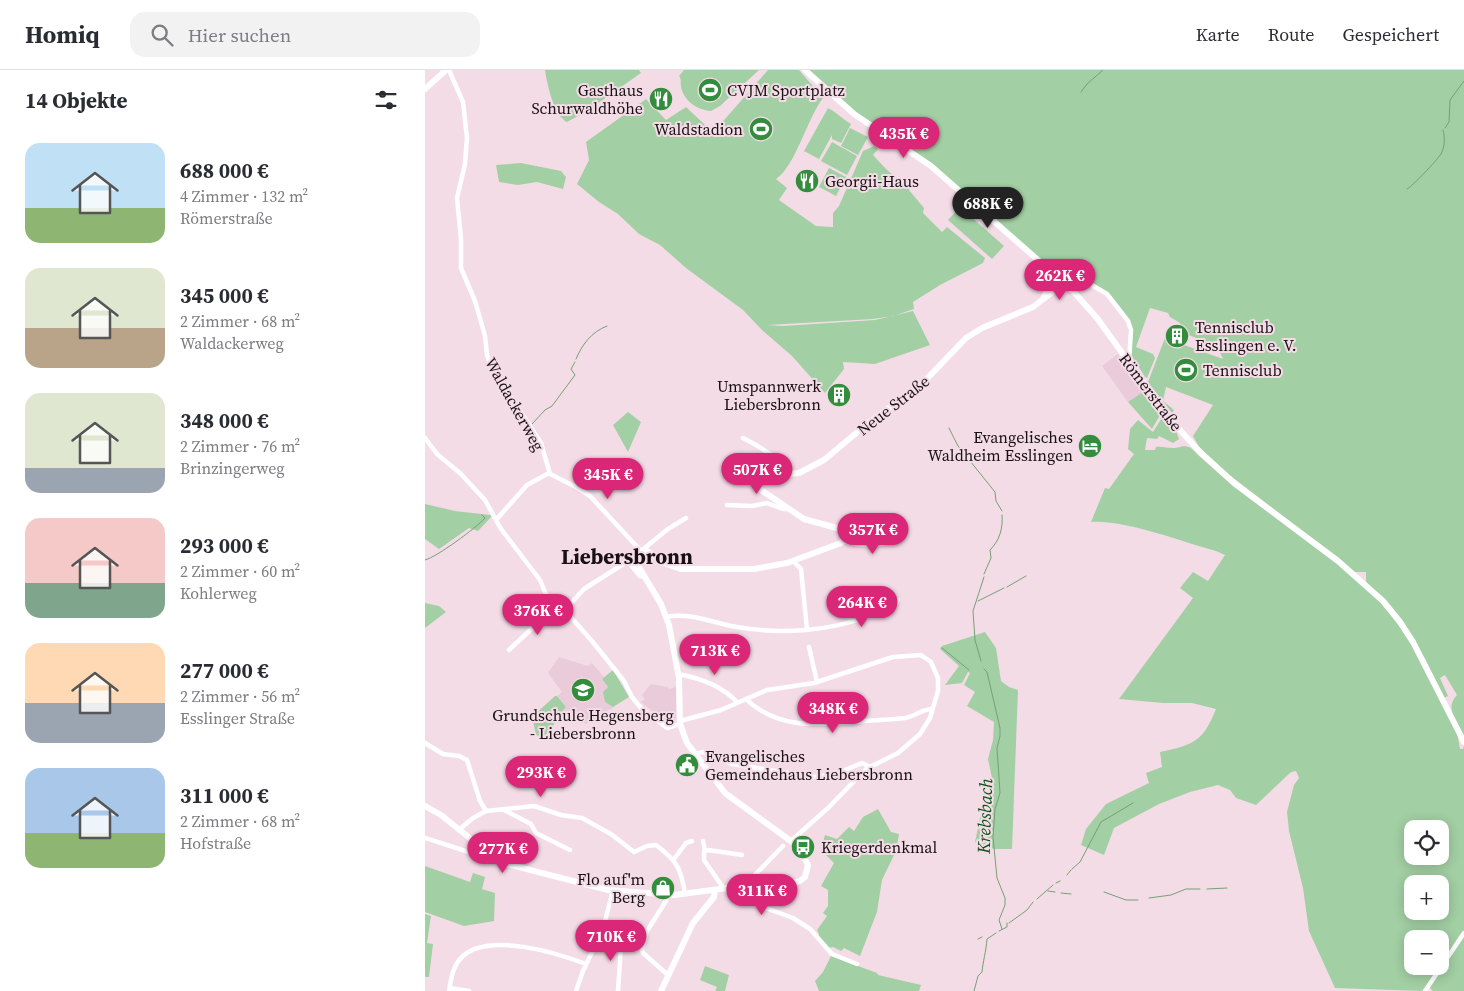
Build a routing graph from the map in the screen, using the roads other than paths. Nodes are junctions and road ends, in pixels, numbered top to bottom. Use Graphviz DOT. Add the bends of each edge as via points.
graph roads {
  1 [pos="448,70"];
  2 [pos="805,70"];
  3 [pos="425,89"];
  4 [pos="1044,265"];
  5 [pos="1077,276"];
  6 [pos="1058,278"];
  7 [pos="1064,283"];
  8 [pos="1049,286"];
  9 [pos="1043,300"];
  10 [pos="1129,363"];
  11 [pos="425,438"];
  12 [pos="743,438"];
  13 [pos="549,473"];
  14 [pos="790,475"];
  15 [pos="727,505"];
  16 [pos="789,509"];
  17 [pos="686,518"];
  18 [pos="496,520"];
  19 [pos="902,539"];
  20 [pos="844,541"];
  21 [pos="641,551"];
  22 [pos="793,561"];
  23 [pos="645,577"];
  24 [pos="898,600"];
  25 [pos="561,610"];
  26 [pos="666,617"];
  27 [pos="807,630"];
  28 [pos="809,647"];
  29 [pos="509,650"];
  30 [pos="678,674"];
  31 [pos="817,682"];
  32 [pos="746,699"];
  33 [pos="737,702"];
  34 [pos="932,709"];
  35 [pos="680,723"];
  36 [pos="1464,742"];
  37 [pos="425,743"];
  38 [pos="694,754"];
  39 [pos="870,767"];
  40 [pos="425,806"];
  41 [pos="503,809"];
  42 [pos="486,811"];
  43 [pos="460,830"];
  44 [pos="425,838"];
  45 [pos="791,840"];
  46 [pos="703,841"];
  47 [pos="692,842"];
  48 [pos="783,846"];
  49 [pos="570,850"];
  50 [pos="705,851"];
  51 [pos="742,855"];
  52 [pos="492,856"];
  53 [pos="673,859"];
  54 [pos="747,886"];
  55 [pos="725,889"];
  56 [pos="613,890"];
  57 [pos="715,890"];
  58 [pos="685,894"];
  59 [pos="667,895"];
  60 [pos="1464,933"];
  61 [pos="601,935"];
  62 [pos="586,964"];
  63 [pos="857,964"];
  64 [pos="668,975"];
  65 [pos="449,989"];
  66 [pos="469,991"];
  67 [pos="576,991"];
  68 [pos="618,991"];
  69 [pos="661,991"];
  70 [pos="1425,991"];
  1 -- 3 [label="street"];
  1 -- 13 [label="street, Waldackerweg" via="463,102 466,120 467,146 457,198 463,274 475,301 489,362 541,443"];
  2 -- 4 [label="street, Römerstraße" via="847,109 935,170"];
  4 -- 6 [label="street, Römerstraße"];
  4 -- 8 [label="street"];
  5 -- 6 [label="street" via="1068,274"];
  5 -- 7 [label="street"];
  5 -- 10 [label="street" via="1108,296 1129,322"];
  6 -- 7 [label="street, Römerstraße"];
  6 -- 8 [label="street"];
  7 -- 9 [label="street, Neue Straße"];
  7 -- 10 [label="street, Römerstraße" via="1092,312"];
  8 -- 9 [label="street"];
  9 -- 14 [label="street, Neue Straße" via="1029,310 974,333 920,386 867,424 829,457"];
  10 -- 36 [label="street, Römerstraße" via="1169,418 1209,461 1338,561 1388,606 1413,642"];
  11 -- 18 [label="street" via="436,453 481,496"];
  12 -- 14 [label="street" via="787,469"];
  13 -- 18 [label="street" via="527,485"];
  13 -- 21 [label="street" via="592,498"];
  14 -- 16 [label="street, Neue Straße" via="765,477 759,484 763,492"];
  15 -- 16 [label="street" via="767,503"];
  16 -- 20 [label="street, Neue Straße" via="811,522 842,529 846,534"];
  17 -- 21 [label="street"];
  18 -- 25 [label="street" via="540,580 548,598"];
  19 -- 20 [label="street" via="871,545"];
  20 -- 22 [label="street"];
  21 -- 22 [label="street" via="647,551 666,564 686,569 758,569"];
  21 -- 23 [label="street" via="636,561"];
  22 -- 27 [label="street" via="801,569"];
  23 -- 25 [label="street" via="626,563 584,589"];
  23 -- 26 [label="street"];
  24 -- 27 [label="street" via="894,606 867,617"];
  25 -- 29 [label="street" via="547,614"];
  25 -- 35 [label="street" via="609,662 644,710 667,728"];
  26 -- 27 [label="street" via="683,614 756,630"];
  26 -- 30 [label="street"];
  28 -- 31 [label="street"];
  30 -- 33 [label="street" via="701,679 727,692"];
  30 -- 35 [label="street"];
  31 -- 32 [label="street" via="774,688"];
  31 -- 34 [label="street" via="886,658 921,655 932,663 938,678"];
  32 -- 33 [label="street"];
  32 -- 34 [label="street" via="771,716 805,725 905,718"];
  33 -- 35 [label="street"];
  34 -- 39 [label="street" via="928,722 912,742 898,754"];
  35 -- 38 [label="street" via="684,738"];
  37 -- 42 [label="street" via="443,754 467,760"];
  38 -- 39 [label="street" via="704,752 736,765 809,777 833,775 862,763"];
  38 -- 45 [label="street" via="725,793"];
  39 -- 45 [label="street"];
  40 -- 43 [label="street"];
  41 -- 42 [label="street"];
  41 -- 49 [label="street" via="531,824 536,833"];
  41 -- 53 [label="street" via="535,806 581,818 611,834 631,850 637,852 646,846 656,846"];
  42 -- 43 [label="street"];
  43 -- 52 [label="street"];
  44 -- 52 [label="street"];
  45 -- 54 [label="street" via="801,849 806,860 808,869 805,877 793,883"];
  46 -- 50 [label="street"];
  47 -- 53 [label="street" via="687,842"];
  48 -- 54 [label="street"];
  50 -- 51 [label="street"];
  50 -- 55 [label="street" via="704,860"];
  52 -- 56 [label="street" via="520,869"];
  53 -- 58 [label="street" via="682,873"];
  54 -- 55 [label="street"];
  55 -- 57 [label="street"];
  55 -- 63 [label="street" via="736,897 793,918 808,928 832,954"];
  56 -- 59 [label="street"];
  56 -- 61 [label="street"];
  57 -- 58 [label="street"];
  57 -- 64 [label="street" via="713,898 693,923"];
  58 -- 59 [label="street"];
  59 -- 64 [label="street" via="667,901 647,931 642,950"];
  60 -- 70 [label="street"];
  61 -- 62 [label="street"];
  61 -- 68 [label="street" via="621,946"];
  62 -- 65 [label="street" via="537,950 484,946 461,958 454,969"];
  62 -- 67 [label="street"];
  64 -- 69 [label="street"];
  65 -- 66 [label="street"];
}
